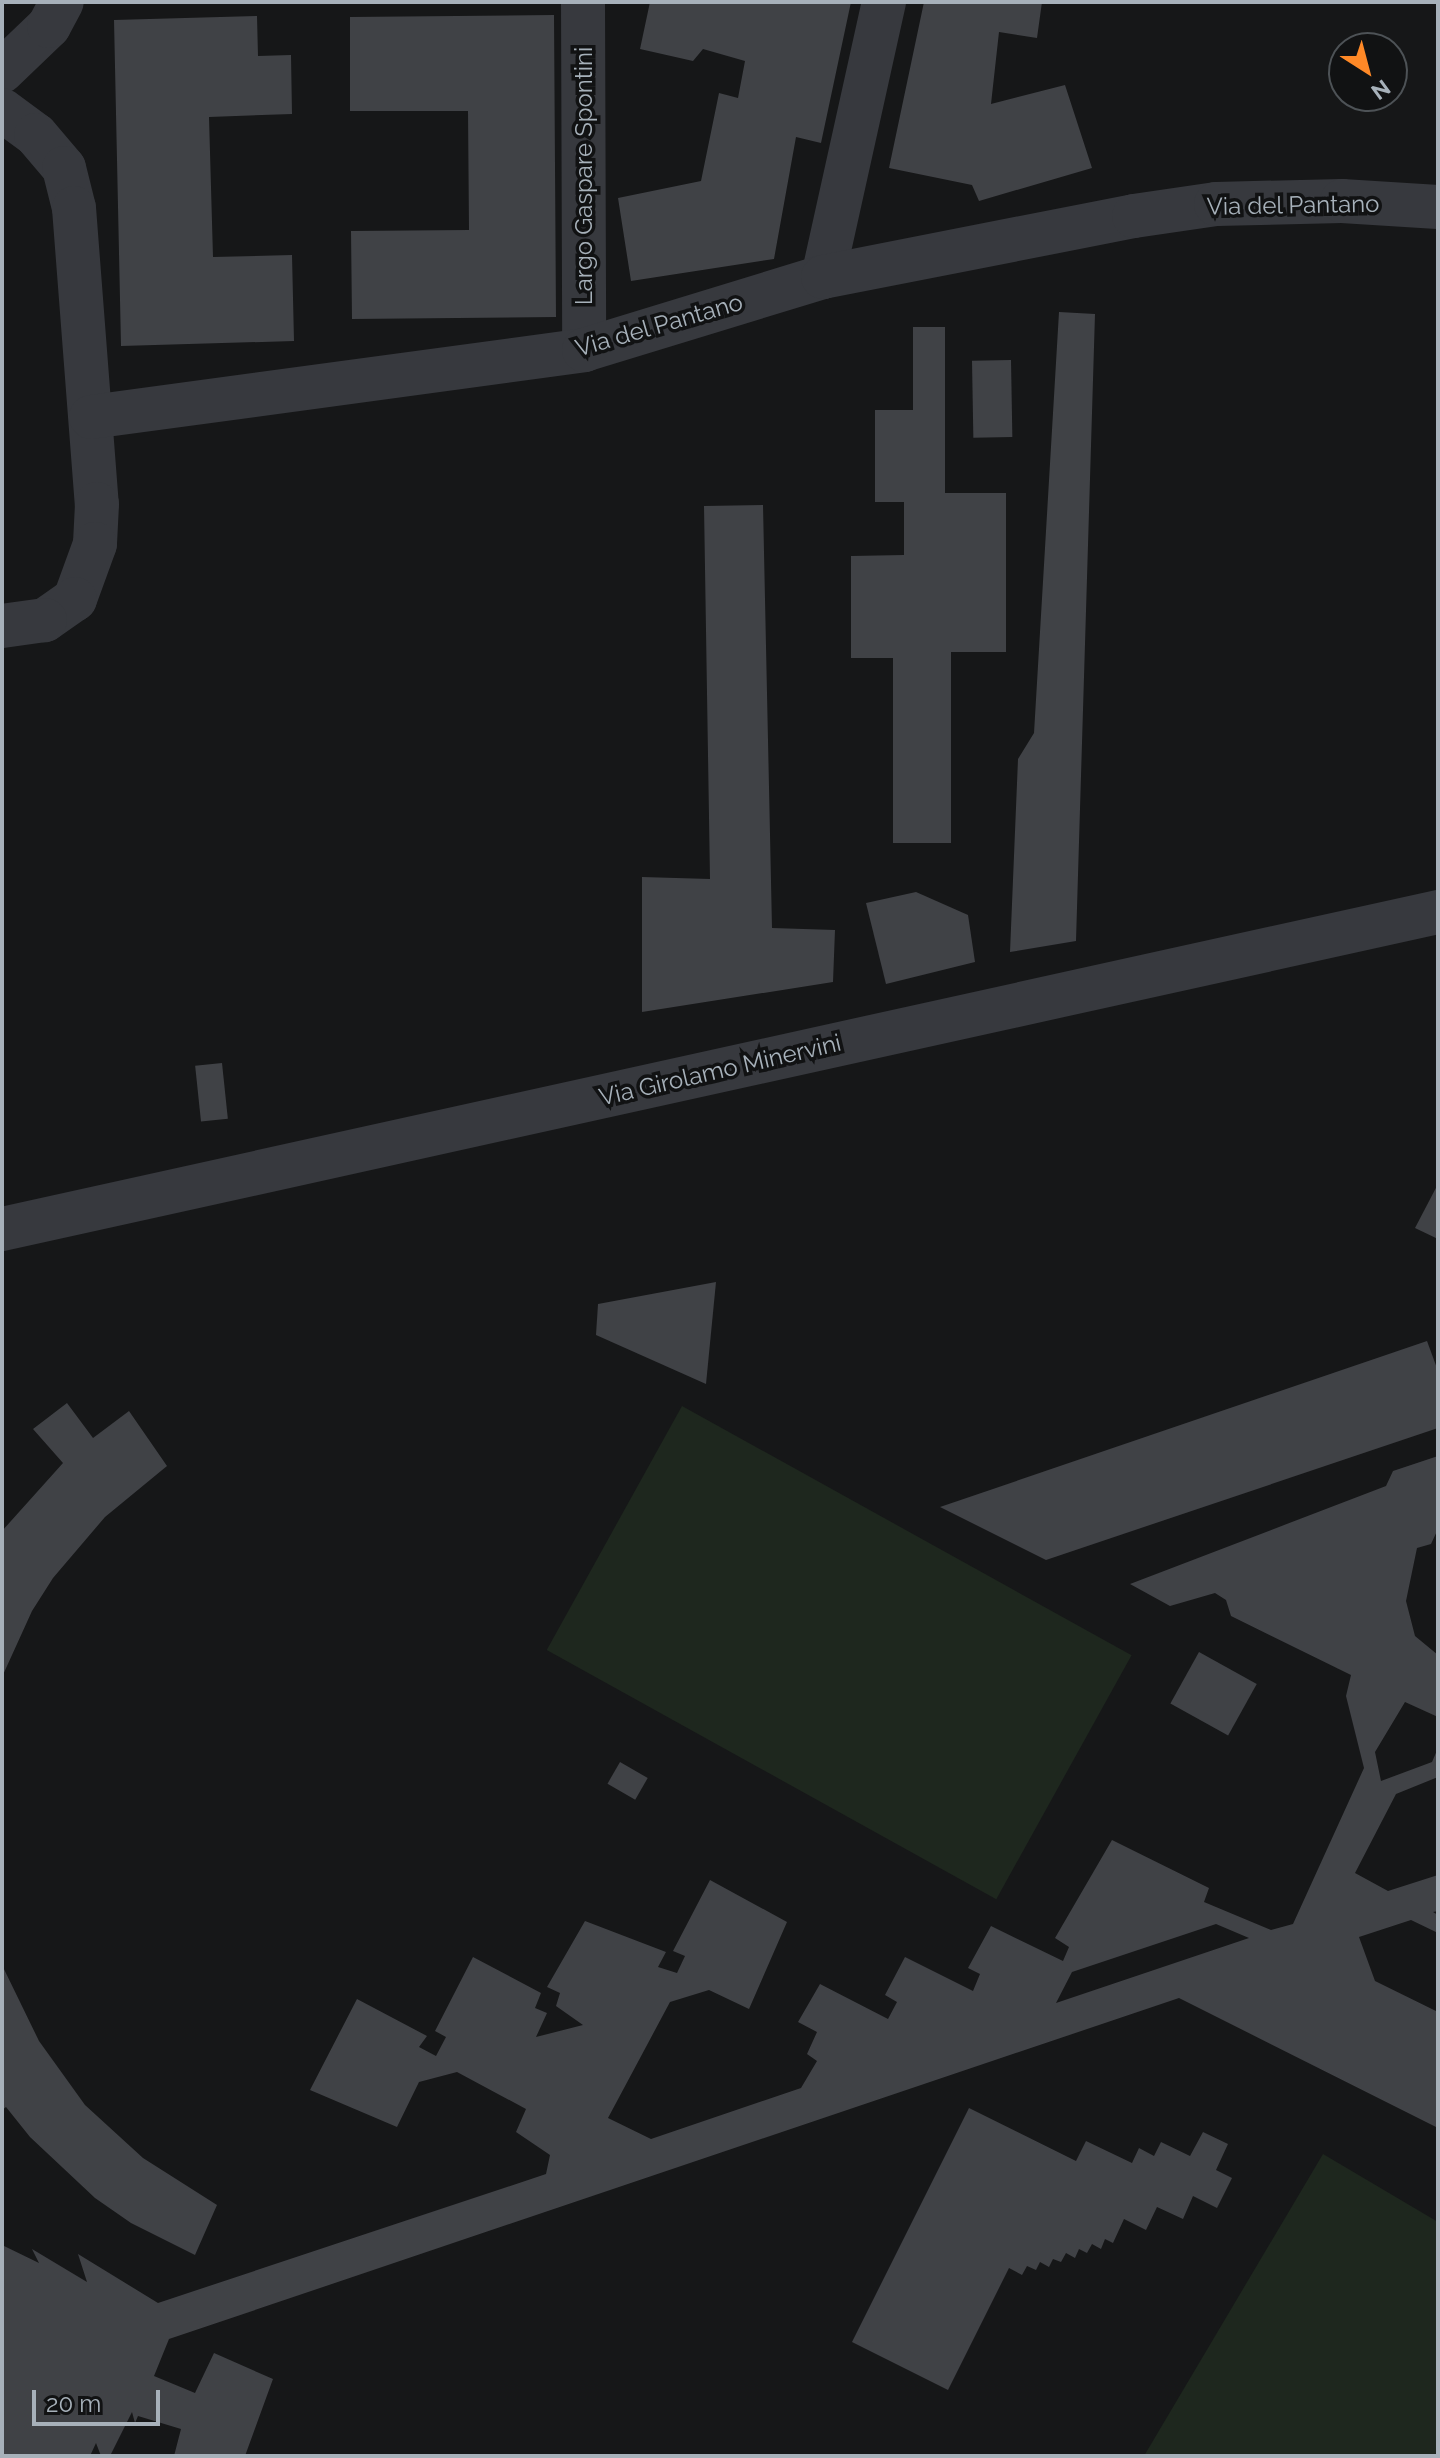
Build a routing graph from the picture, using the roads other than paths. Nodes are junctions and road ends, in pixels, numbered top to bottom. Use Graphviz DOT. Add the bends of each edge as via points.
graph roads {
  1 [pos="62,2"];
  2 [pos="583,2"];
  3 [pos="884,2"];
  4 [pos="2,71"];
  5 [pos="2,110"];
  6 [pos="1438,207"];
  7 [pos="823,277"];
  8 [pos="584,350"];
  9 [pos="91,417"];
  10 [pos="2,626"];
  11 [pos="1438,912"];
  12 [pos="2,1229"];
  1 -- 4 [label="street" via="49,26"];
  2 -- 8 [label="street, Largo Gaspare Spontini"];
  3 -- 7 [label="street"];
  5 -- 9 [label="street" via="36,135 64,168 74,208"];
  6 -- 7 [label="street, Via del Pantano" via="1342,201 1216,204"];
  7 -- 8 [label="street, Via del Pantano"];
  8 -- 9 [label="street, Via del Pantano"];
  9 -- 10 [label="street" via="95,544 85,580 75,599 45,620"];
  11 -- 12 [label="street, Via Girolamo Minervini"];
}
